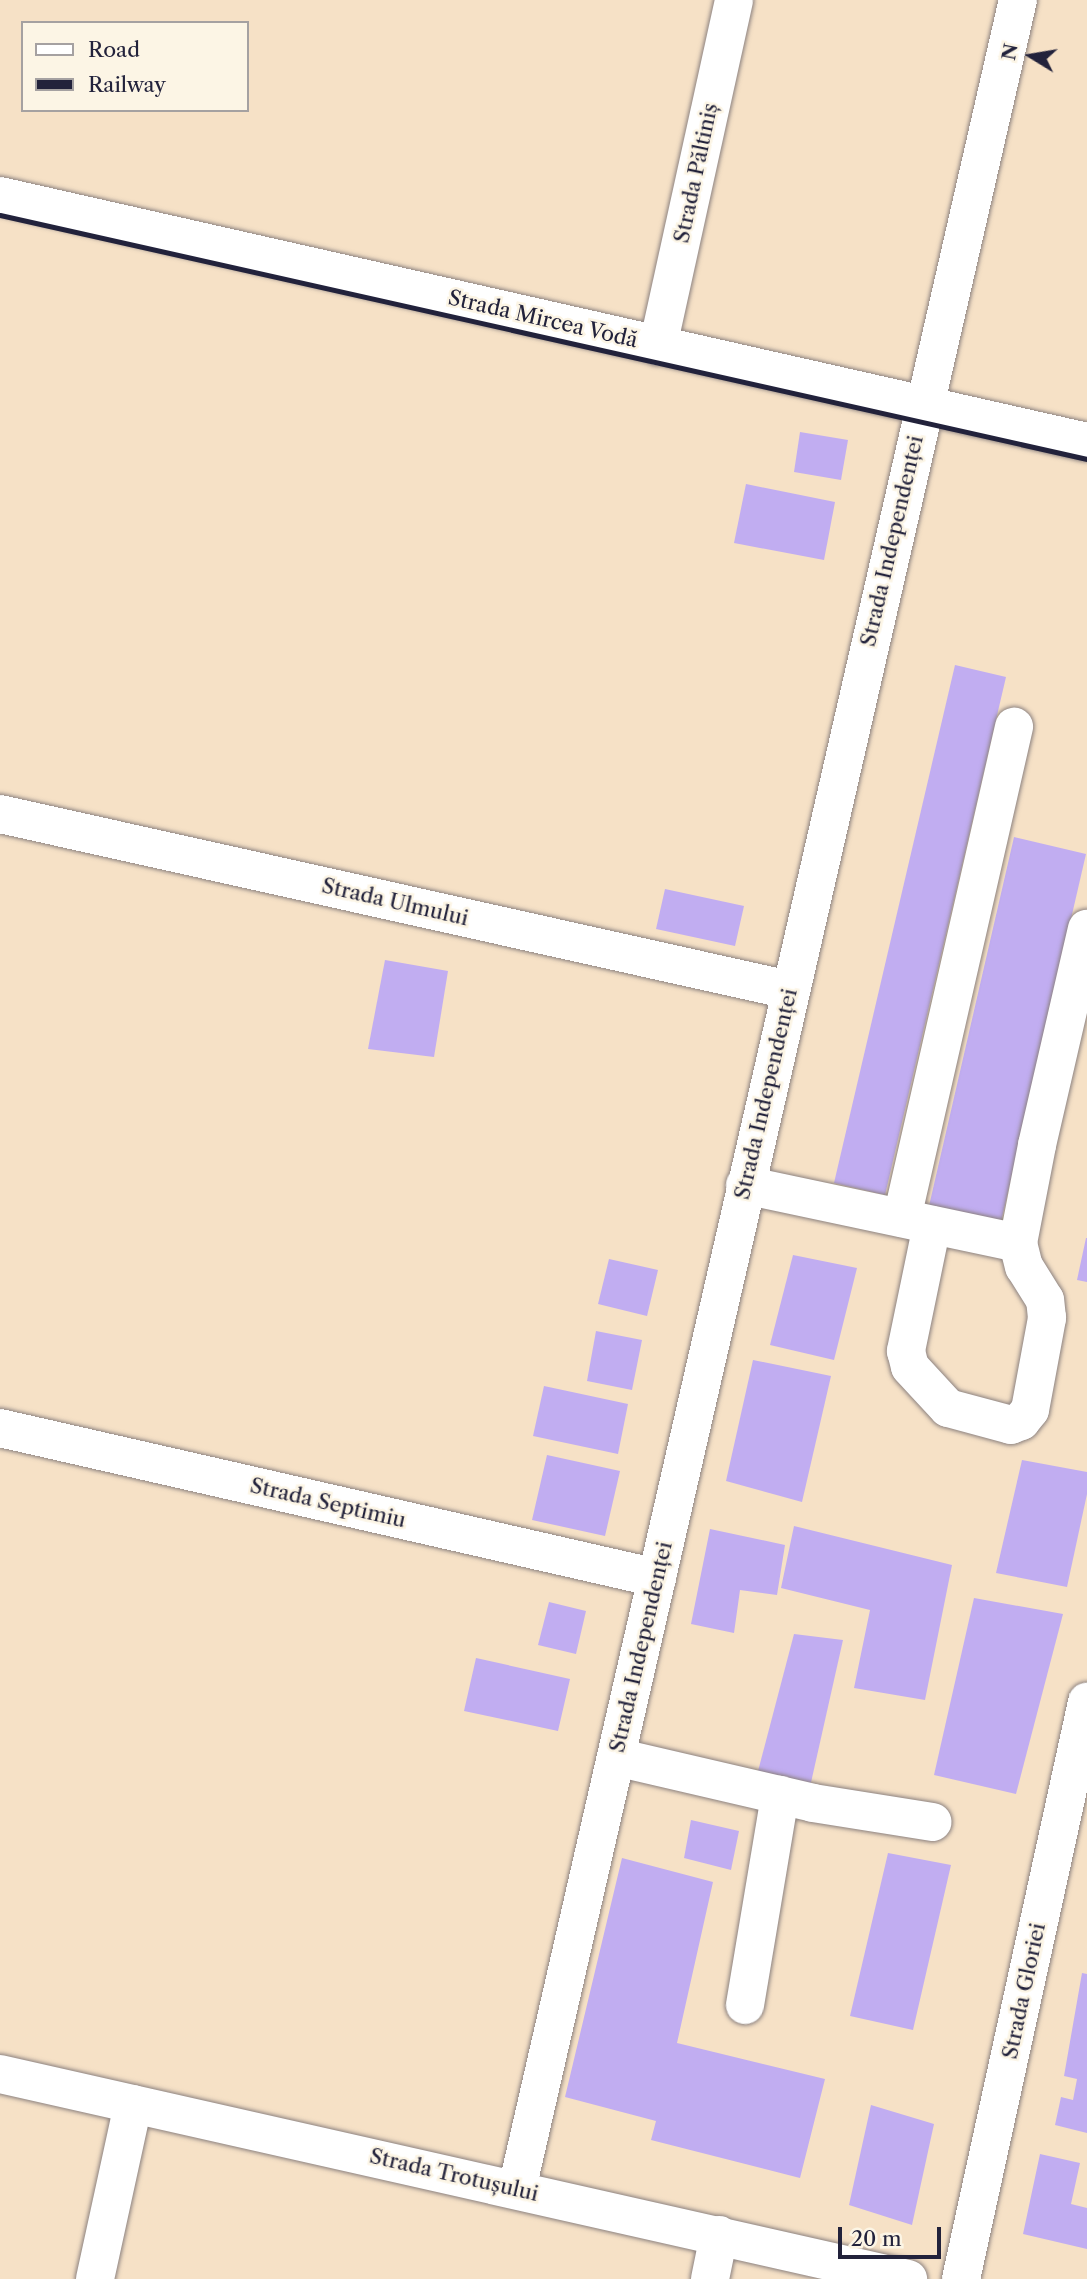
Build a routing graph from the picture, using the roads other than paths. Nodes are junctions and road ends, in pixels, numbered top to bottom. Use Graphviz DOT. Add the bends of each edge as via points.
graph roads {
  1 [pos="734,0"];
  2 [pos="1018,0"];
  3 [pos="0,196"];
  4 [pos="658,346"];
  5 [pos="923,407"];
  6 [pos="1087,442"];
  7 [pos="1014,727"];
  8 [pos="0,814"];
  9 [pos="1087,929"];
  10 [pos="789,990"];
  11 [pos="746,1185"];
  12 [pos="917,1222"];
  13 [pos="1018,1243"];
  14 [pos="0,1428"];
  15 [pos="657,1578"];
  16 [pos="1087,1702"];
  17 [pos="616,1757"];
  18 [pos="780,1795"];
  19 [pos="933,1822"];
  20 [pos="745,2005"];
  21 [pos="0,2074"];
  22 [pos="133,2104"];
  23 [pos="517,2189"];
  24 [pos="719,2235"];
  25 [pos="95,2279"];
  26 [pos="710,2279"];
  27 [pos="908,2279"];
  28 [pos="961,2279"];
  1 -- 4 [label="street, Strada Păltiniș"];
  2 -- 5 [label="street, Strada Independenței"];
  3 -- 4 [label="street, Strada Mircea Vodă"];
  4 -- 5 [label="street, Strada Mircea Vodă"];
  5 -- 6 [label="street, Strada Mircea Vodă"];
  5 -- 10 [label="street, Strada Independenței"];
  7 -- 12 [label="street"];
  8 -- 10 [label="street, Strada Ulmului"];
  9 -- 13 [label="street"];
  10 -- 11 [label="street, Strada Independenței"];
  11 -- 12 [label="street"];
  11 -- 15 [label="street, Strada Independenței"];
  12 -- 13 [label="street"];
  12 -- 13 [label="street" via="906,1351 910,1367 948,1408 1011,1425 1030,1410 1047,1318 1045,1300 1024,1267"];
  14 -- 15 [label="street, Strada Septimiu"];
  15 -- 17 [label="street, Strada Independenței"];
  16 -- 28 [label="street, Strada Gloriei"];
  17 -- 18 [label="street"];
  17 -- 23 [label="street, Strada Independenței"];
  18 -- 19 [label="street"];
  18 -- 20 [label="street"];
  21 -- 22 [label="street, Strada Trotușului"];
  22 -- 23 [label="street, Strada Trotușului"];
  22 -- 25 [label="street"];
  23 -- 24 [label="street, Strada Trotușului"];
  24 -- 26 [label="street"];
  24 -- 27 [label="street, Strada Trotușului"];
}
